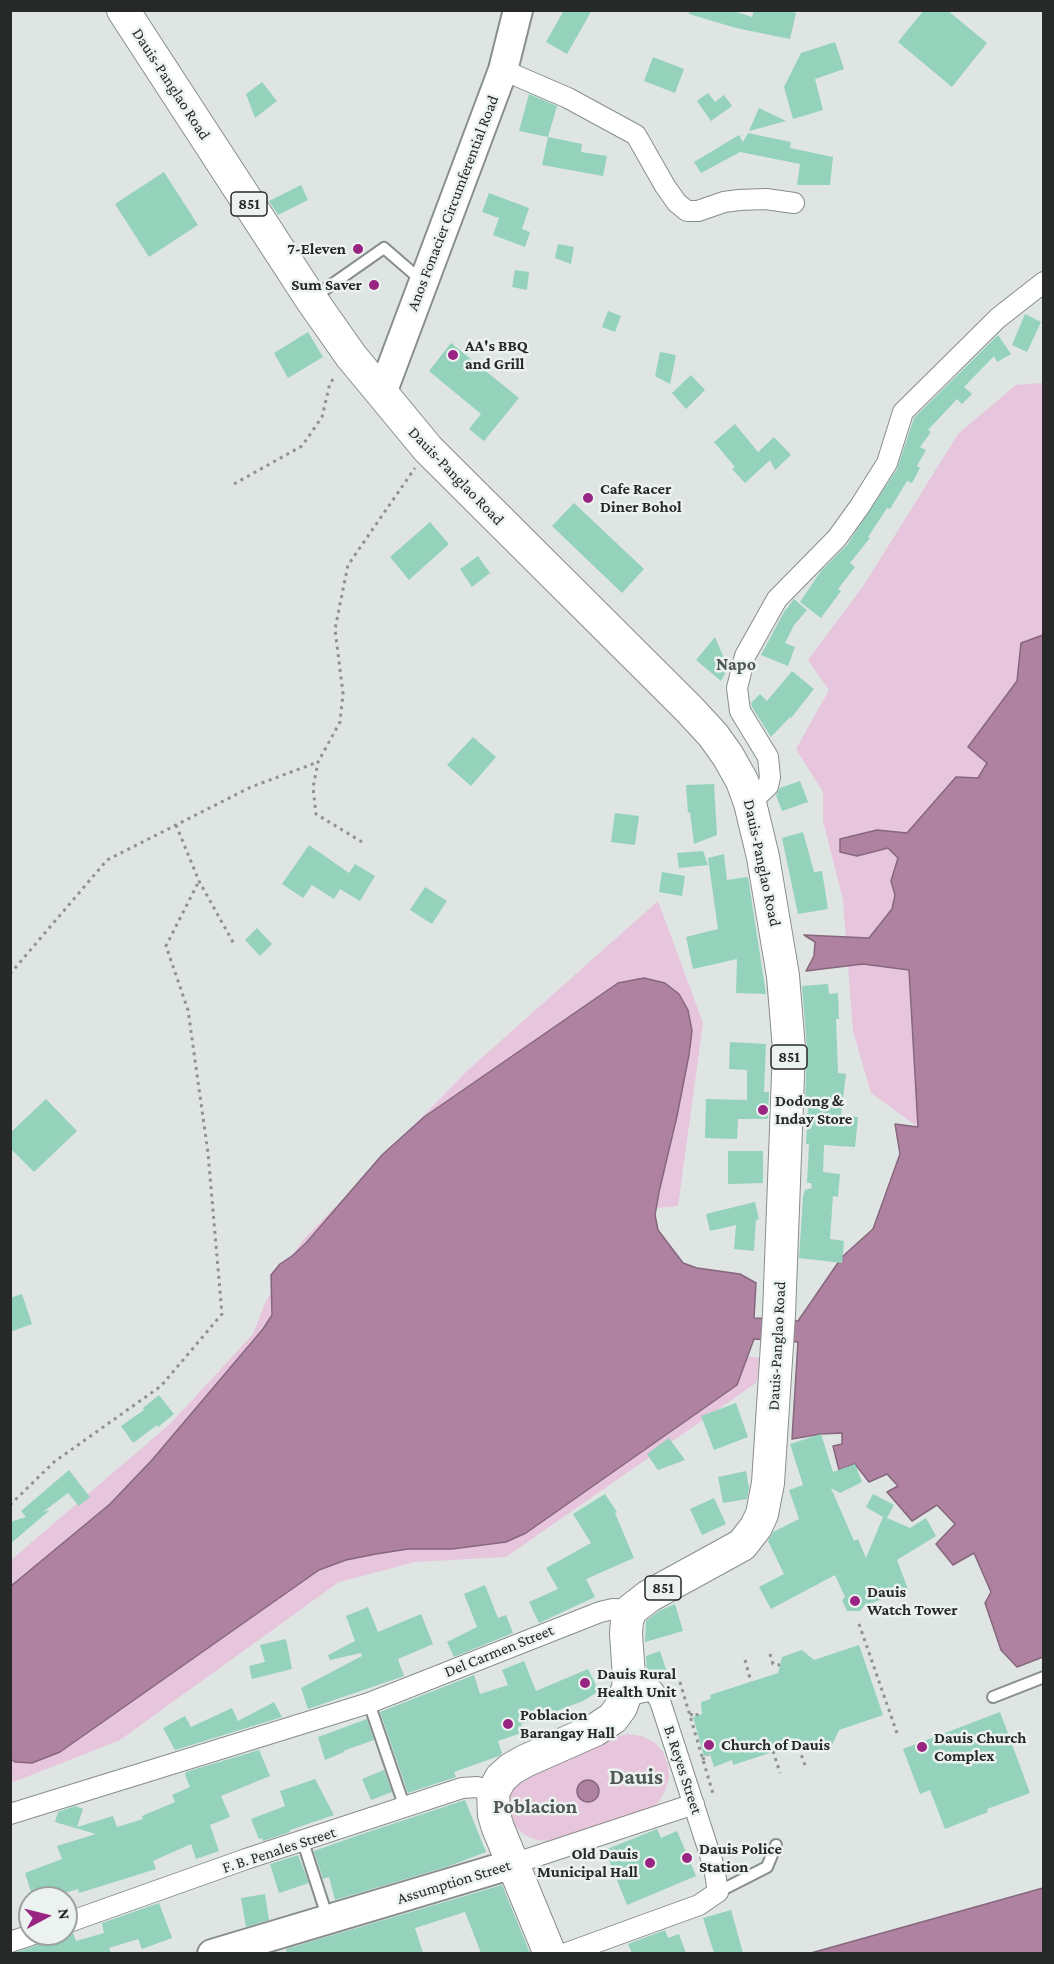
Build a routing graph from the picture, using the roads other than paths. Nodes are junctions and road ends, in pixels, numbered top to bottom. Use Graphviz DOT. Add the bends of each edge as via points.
graph roads {
  1 [pos="123,10"];
  2 [pos="518,10"];
  3 [pos="503,70"];
  4 [pos="794,203"];
  5 [pos="423,282"];
  6 [pos="1044,282"];
  7 [pos="311,299"];
  8 [pos="382,393"];
  9 [pos="750,803"];
  10 [pos="631,1610"];
  11 [pos="1044,1677"];
  12 [pos="626,1696"];
  13 [pos="993,1697"];
  14 [pos="369,1703"];
  15 [pos="493,1792"];
  16 [pos="694,1804"];
  17 [pos="405,1808"];
  18 [pos="10,1814"];
  19 [pos="303,1842"];
  20 [pos="776,1845"];
  21 [pos="513,1864"];
  22 [pos="718,1892"];
  23 [pos="78,1919"];
  24 [pos="328,1920"];
  25 [pos="212,1953"];
  26 [pos="550,1953"];
  27 [pos="564,1953"];
  1 -- 7 [label="main road, Dauis-Panglao Road / 851"];
  2 -- 3 [label="main road, Anos Fonacier Circumferential Road"];
  3 -- 4 [label="street" via="568,98 636,135 665,186 687,211 740,200"];
  3 -- 5 [label="main road, Anos Fonacier Circumferential Road"];
  5 -- 7 [label="lane" via="384,248"];
  5 -- 8 [label="main road, Anos Fonacier Circumferential Road"];
  6 -- 9 [label="street" via="998,318 903,412 887,463 860,506 837,538 777,599 745,656 736,688 740,711 770,767 768,786"];
  7 -- 8 [label="main road, Dauis-Panglao Road / 851"];
  8 -- 9 [label="main road, Dauis-Panglao Road / 851" via="428,449 695,715 728,756"];
  9 -- 10 [label="main road, Dauis-Panglao Road / 851" via="776,924 789,1040 768,1483 762,1514 742,1545 648,1596"];
  10 -- 12 [label="main road, 851" via="626,1634"];
  10 -- 14 [label="street, Del Carmen Street" via="600,1612"];
  11 -- 13 [label="lane"];
  12 -- 15 [label="main road, 851" via="606,1725 525,1761 501,1778"];
  12 -- 16 [label="street, B. Reyes Street" via="653,1690 660,1701"];
  14 -- 17 [label="lane"];
  14 -- 18 [label="street, Del Carmen Street"];
  15 -- 17 [label="street, F. B. Penales Street" via="477,1786 462,1788"];
  15 -- 21 [label="main road" via="494,1815"];
  16 -- 21 [label="street, Assumption Street"];
  16 -- 22 [label="street, B. Reyes Street"];
  17 -- 19 [label="street, F. B. Penales Street"];
  19 -- 23 [label="street, F. B. Penales Street"];
  19 -- 24 [label="lane"];
  20 -- 22 [label="lane" via="767,1867"];
  21 -- 24 [label="main road, Assumption Street"];
  21 -- 26 [label="main road"];
  22 -- 27 [label="street" via="699,1905"];
  24 -- 25 [label="main road, Assumption Street"];
}
